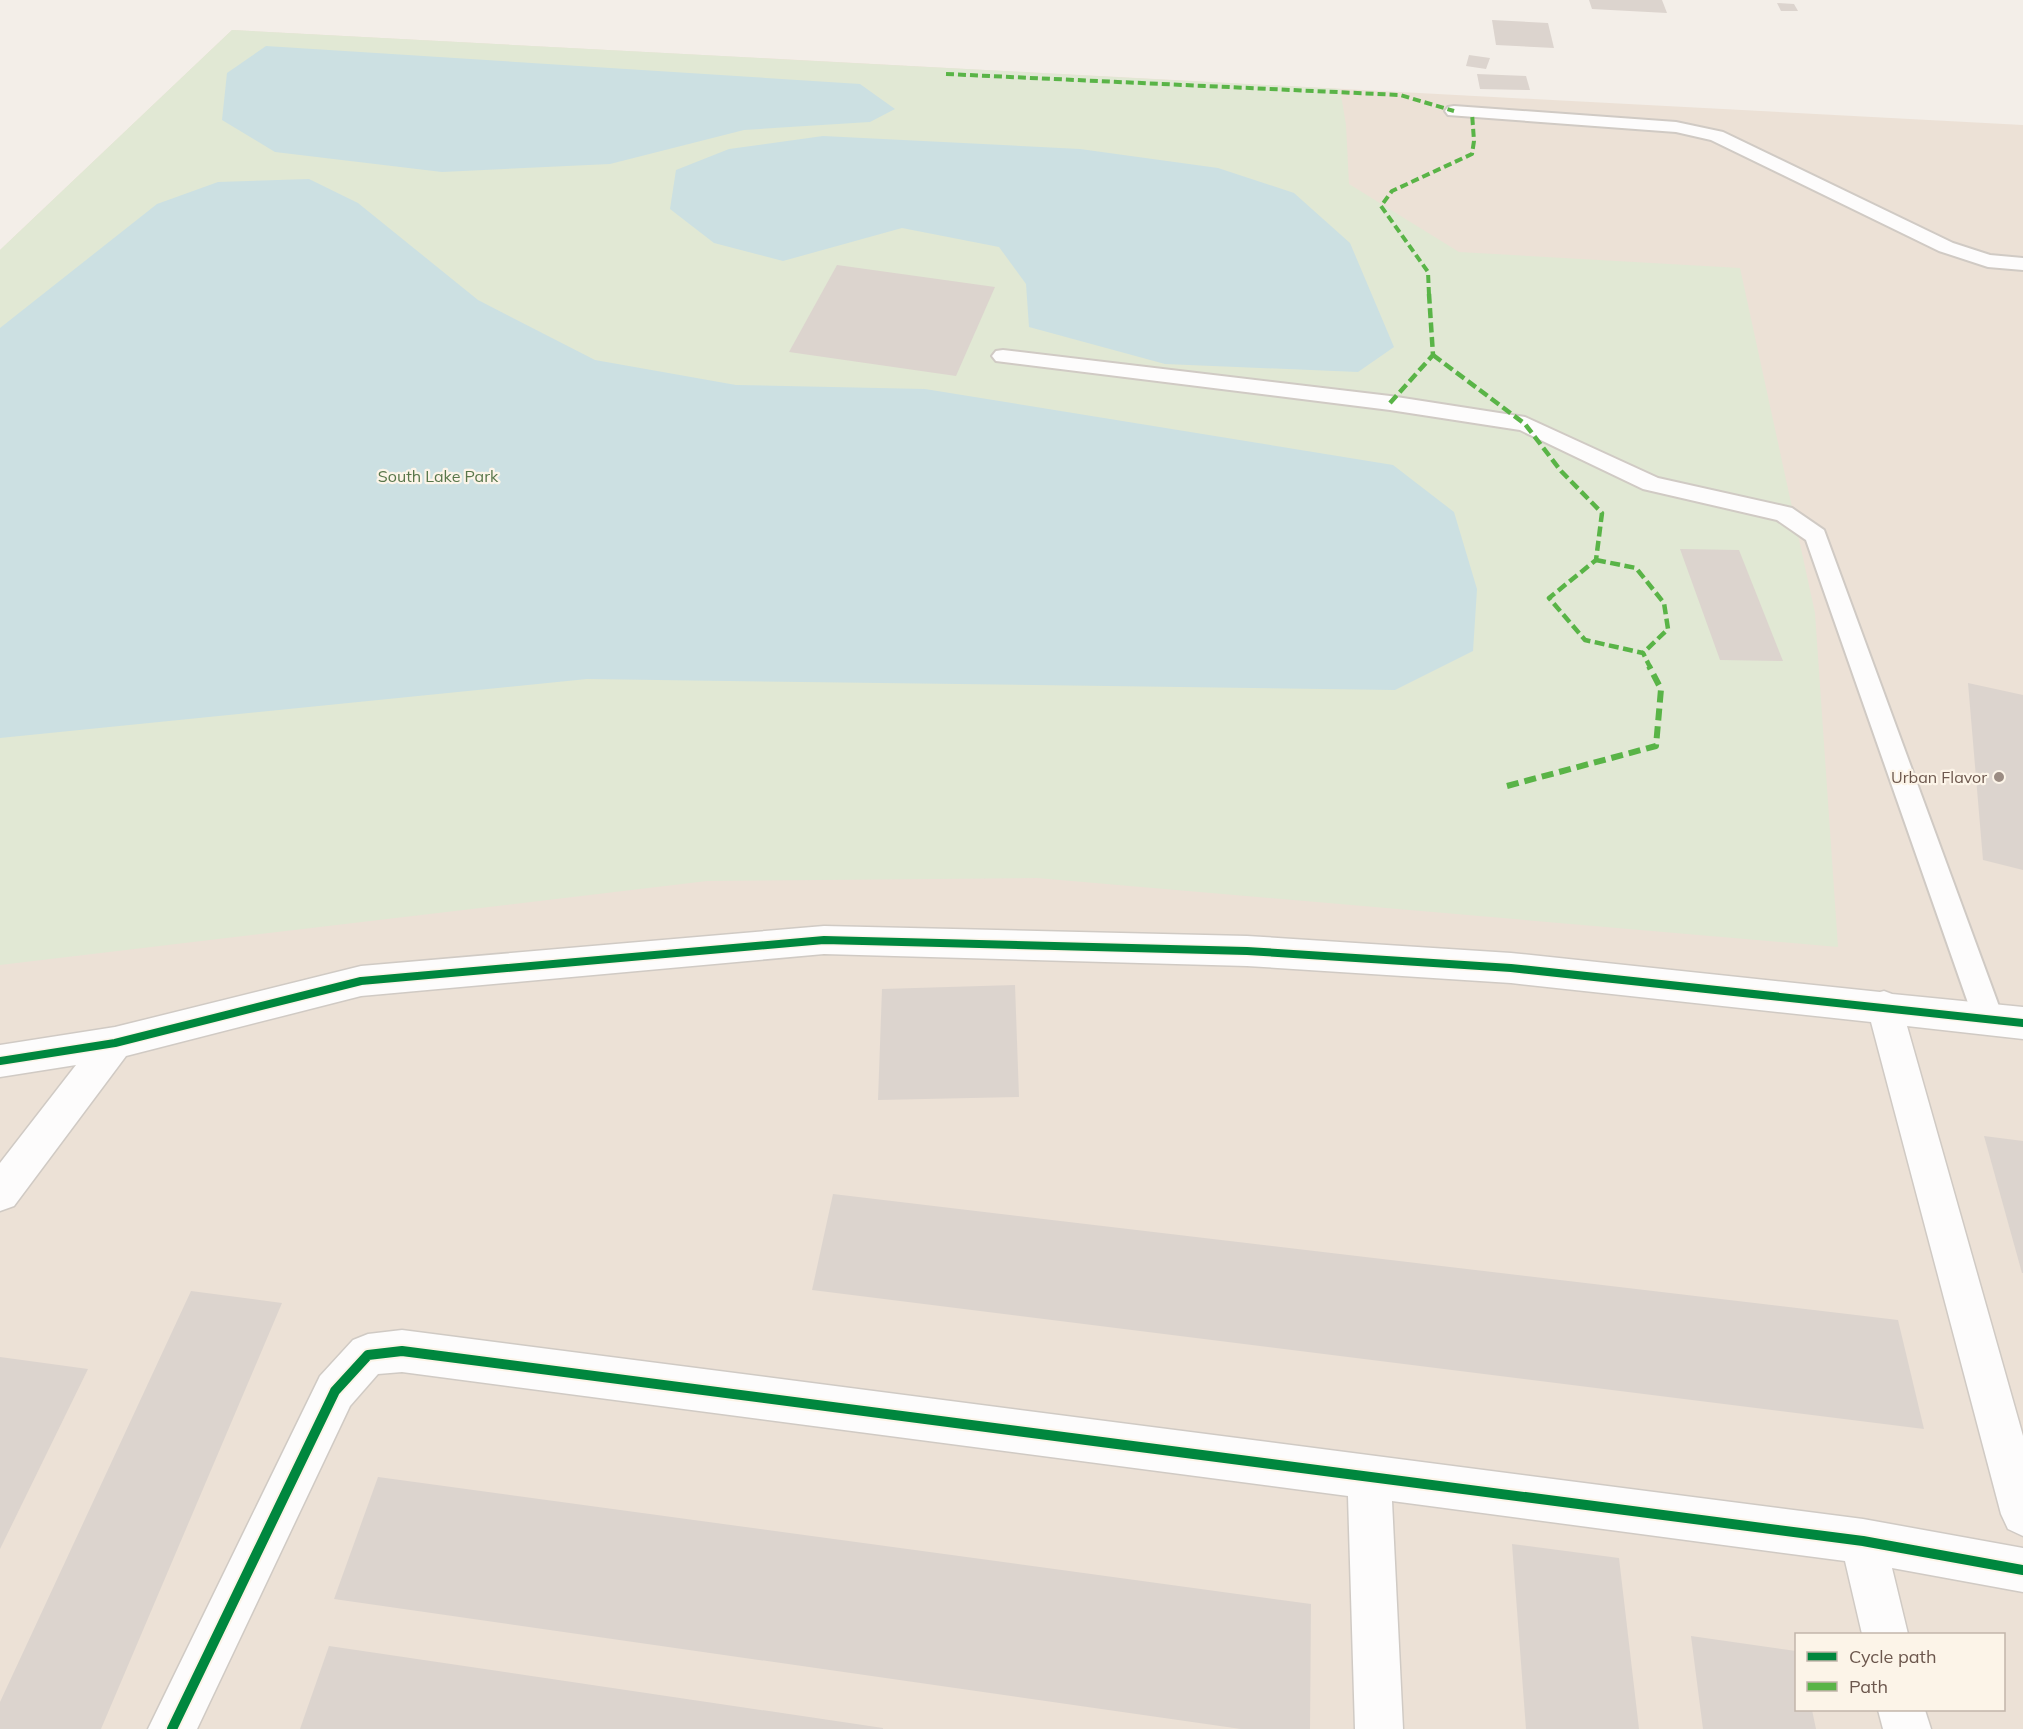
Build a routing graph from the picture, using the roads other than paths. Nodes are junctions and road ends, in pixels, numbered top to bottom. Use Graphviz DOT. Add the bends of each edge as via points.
graph roads {
  1 [pos="1454,111"];
  2 [pos="2023,264"];
  3 [pos="1003,356"];
  4 [pos="1884,1006"];
  5 [pos="1989,1020"];
  6 [pos="2023,1023"];
  7 [pos="115,1043"];
  8 [pos="0,1061"];
  9 [pos="0,1193"];
  10 [pos="1369,1476"];
  11 [pos="2023,1514"];
  12 [pos="1863,1540"];
  13 [pos="2023,1570"];
  14 [pos="1885,1633"];
  15 [pos="1902,1711"];
  16 [pos="172,1729"];
  17 [pos="1379,1729"];
  18 [pos="1907,1729"];
  1 -- 2 [label="lane" via="1676,127 1717,136 1946,247 1988,261"];
  3 -- 5 [label="lane" via="1390,403 1525,424 1651,484 1784,514 1808,530 1816,536"];
  4 -- 5 [label="street"];
  4 -- 7 [label="street" via="1476,965 1247,951 824,939 361,981"];
  4 -- 11 [label="street"];
  5 -- 6 [label="street"];
  7 -- 8 [label="street"];
  7 -- 9 [label="street"];
  10 -- 12 [label="street"];
  10 -- 16 [label="street" via="402,1351 368,1355 334,1391"];
  10 -- 17 [label="street"];
  12 -- 13 [label="street"];
  12 -- 14 [label="street"];
  15 -- 18 [label="street"];
}
